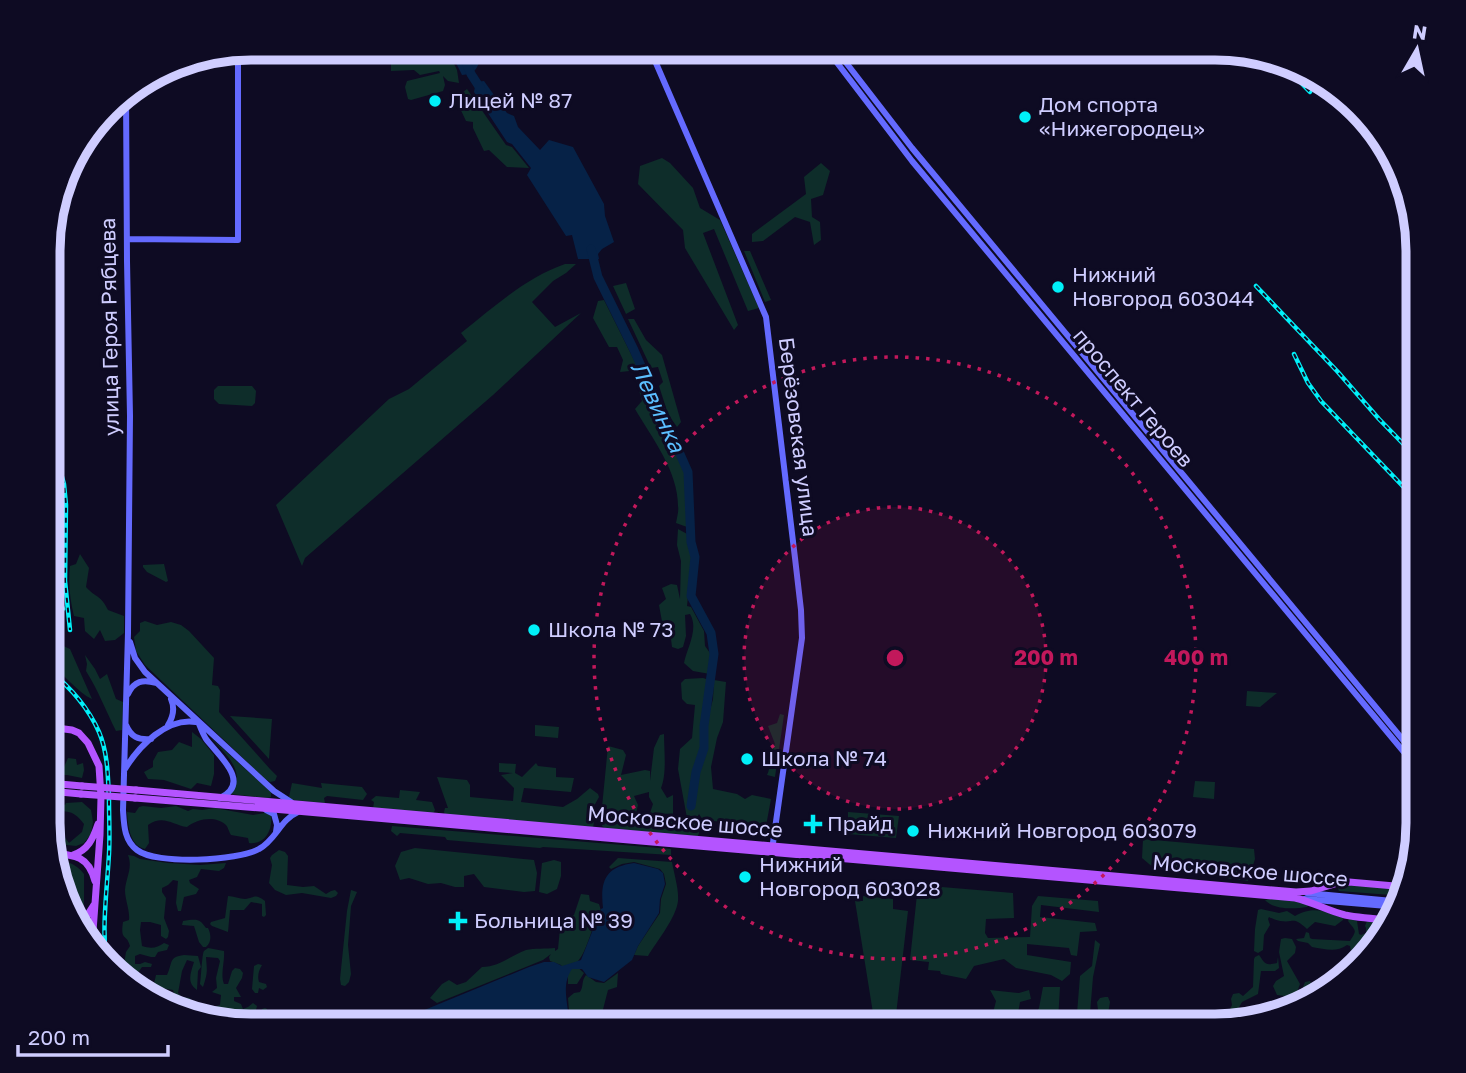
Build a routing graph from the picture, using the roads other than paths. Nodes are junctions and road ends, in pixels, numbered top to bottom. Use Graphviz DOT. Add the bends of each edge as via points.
graph roads {
  1 [pos="654,59"];
  2 [pos="238,60"];
  3 [pos="835,60"];
  4 [pos="844,60"];
  5 [pos="126,105"];
  6 [pos="127,239"];
  7 [pos="128,634"];
  8 [pos="158,684"];
  9 [pos="169,695"];
  10 [pos="126,699"];
  11 [pos="198,722"];
  12 [pos="126,724"];
  13 [pos="167,727"];
  14 [pos="60,728"];
  15 [pos="152,739"];
  16 [pos="1406,744"];
  17 [pos="1406,755"];
  18 [pos="125,769"];
  19 [pos="60,785"];
  20 [pos="81,790"];
  21 [pos="60,791"];
  22 [pos="136,794"];
  23 [pos="219,798"];
  24 [pos="257,808"];
  25 [pos="300,808"];
  26 [pos="100,817"];
  27 [pos="276,834"];
  28 [pos="772,850"];
  29 [pos="62,854"];
  30 [pos="73,855"];
  31 [pos="97,885"];
  32 [pos="1395,886"];
  33 [pos="1296,895"];
  34 [pos="96,901"];
  35 [pos="1389,901"];
  36 [pos="1387,906"];
  37 [pos="85,919"];
  38 [pos="1381,919"];
  39 [pos="93,931"];
  1 -- 28 [label="main road, Берёзовская улица" via="766,317 802,638"];
  2 -- 6 [label="main road" via="238,240"];
  3 -- 17 [label="main road, проспект Героев" via="912,161"];
  4 -- 16 [label="main road, проспект Героев"];
  5 -- 6 [label="main road, улица Героя Рябцева"];
  6 -- 7 [label="main road, улица Героя Рябцева"];
  7 -- 8 [label="main road" via="138,664"];
  7 -- 10 [label="main road, улица Героя Рябцева"];
  8 -- 9 [label="main road"];
  8 -- 10 [label="main road" via="143,680 131,688"];
  9 -- 11 [label="main road"];
  9 -- 13 [label="main road" via="173,709"];
  10 -- 12 [label="main road"];
  11 -- 13 [label="main road" via="181,721"];
  11 -- 23 [label="main road" via="233,775 230,791"];
  11 -- 25 [label="main road" via="274,791"];
  12 -- 15 [label="main road" via="132,736"];
  12 -- 18 [label="main road"];
  13 -- 15 [label="main road"];
  14 -- 26 [label="main road" via="79,733 99,766"];
  15 -- 18 [label="main road"];
  18 -- 27 [label="main road" via="124,826 128,841 142,853 185,860 226,858 257,851"];
  19 -- 20 [label="main road, Московское шоссе"];
  20 -- 21 [label="main road, Московское шоссе"];
  20 -- 22 [label="main road, Московское шоссе, bridge"];
  22 -- 23 [label="main road, Московское шоссе"];
  22 -- 24 [label="main road, Московское шоссе"];
  23 -- 25 [label="main road, Московское шоссе"];
  24 -- 25 [label="main road, Московское шоссе"];
  24 -- 27 [label="main road" via="274,814"];
  25 -- 27 [label="main road"];
  25 -- 28 [label="main road, Московское шоссе"];
  26 -- 30 [label="main road" via="87,848"];
  26 -- 31 [label="main road"];
  28 -- 33 [label="main road, Московское шоссе"];
  29 -- 30 [label="main road"];
  30 -- 31 [label="main road" via="88,864"];
  31 -- 34 [label="main road"];
  32 -- 33 [label="main road" via="1349,882"];
  33 -- 35 [label="main road, Московское шоссе"];
  33 -- 36 [label="main road, Московское шоссе"];
  33 -- 38 [label="main road" via="1344,914"];
  34 -- 37 [label="main road"];
  34 -- 39 [label="main road"];
}
